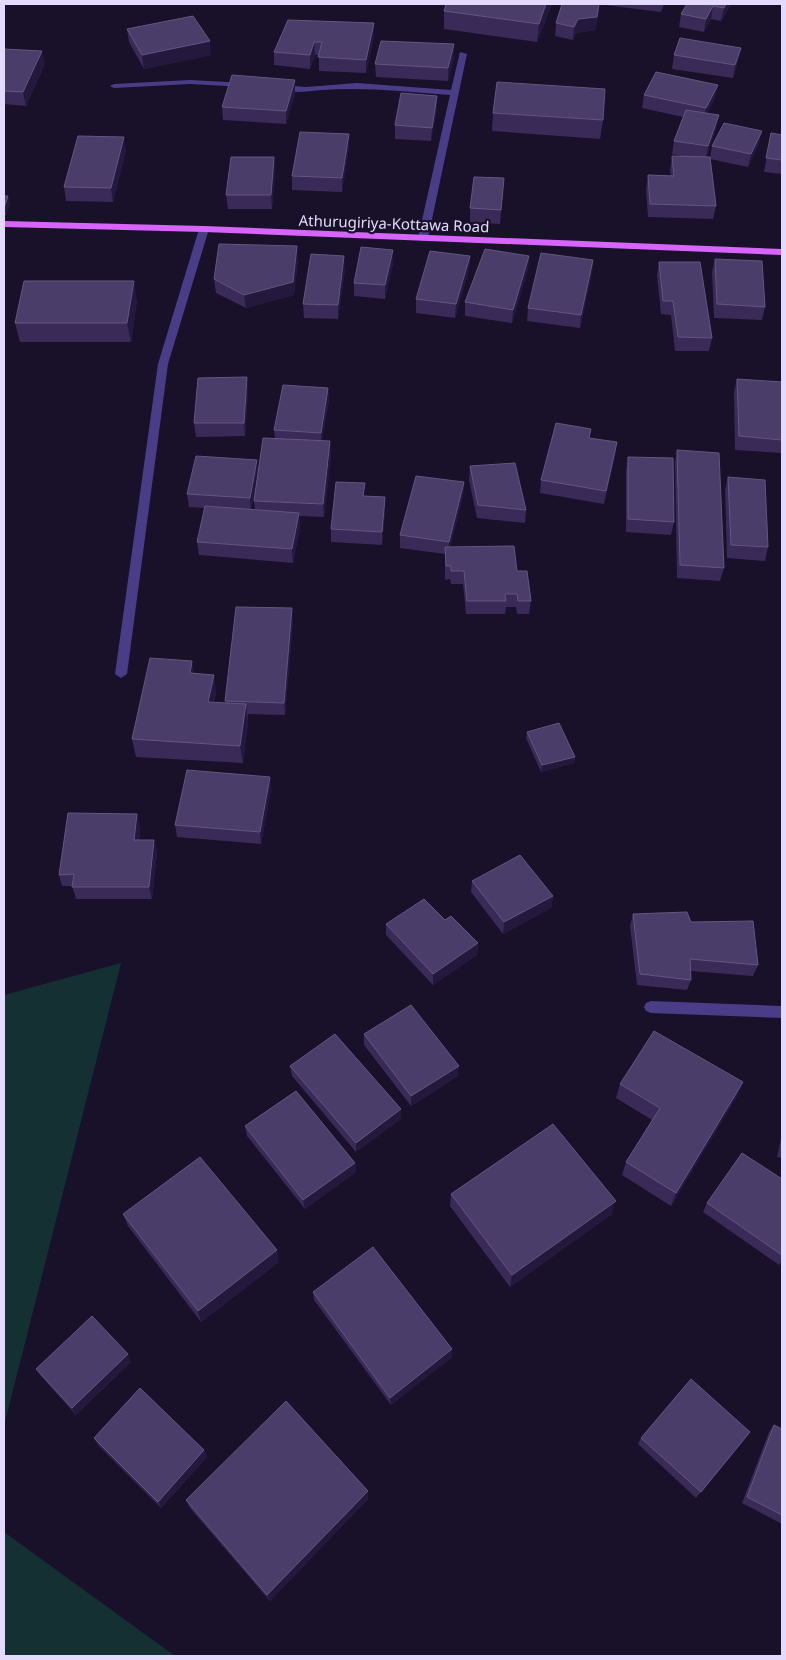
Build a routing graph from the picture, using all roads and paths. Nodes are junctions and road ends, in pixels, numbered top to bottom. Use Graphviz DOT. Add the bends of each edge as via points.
graph roads {
  1 [pos="463,54"];
  2 [pos="114,86"];
  3 [pos="258,86"];
  4 [pos="268,86"];
  5 [pos="454,93"];
  6 [pos="4,224"];
  7 [pos="204,229"];
  8 [pos="423,238"];
  9 [pos="782,252"];
  10 [pos="121,674"];
  11 [pos="651,1007"];
  12 [pos="782,1012"];
  1 -- 5 [label="street"];
  2 -- 3 [label="street" via="190,82"];
  4 -- 5 [label="street" via="306,89 357,85"];
  5 -- 8 [label="street"];
  6 -- 7 [label="main road, Athurugiriya-Kottawa Road"];
  7 -- 8 [label="main road, Athurugiriya-Kottawa Road"];
  7 -- 10 [label="street" via="163,364"];
  8 -- 9 [label="main road, Athurugiriya-Kottawa Road"];
  11 -- 12 [label="street"];
}
